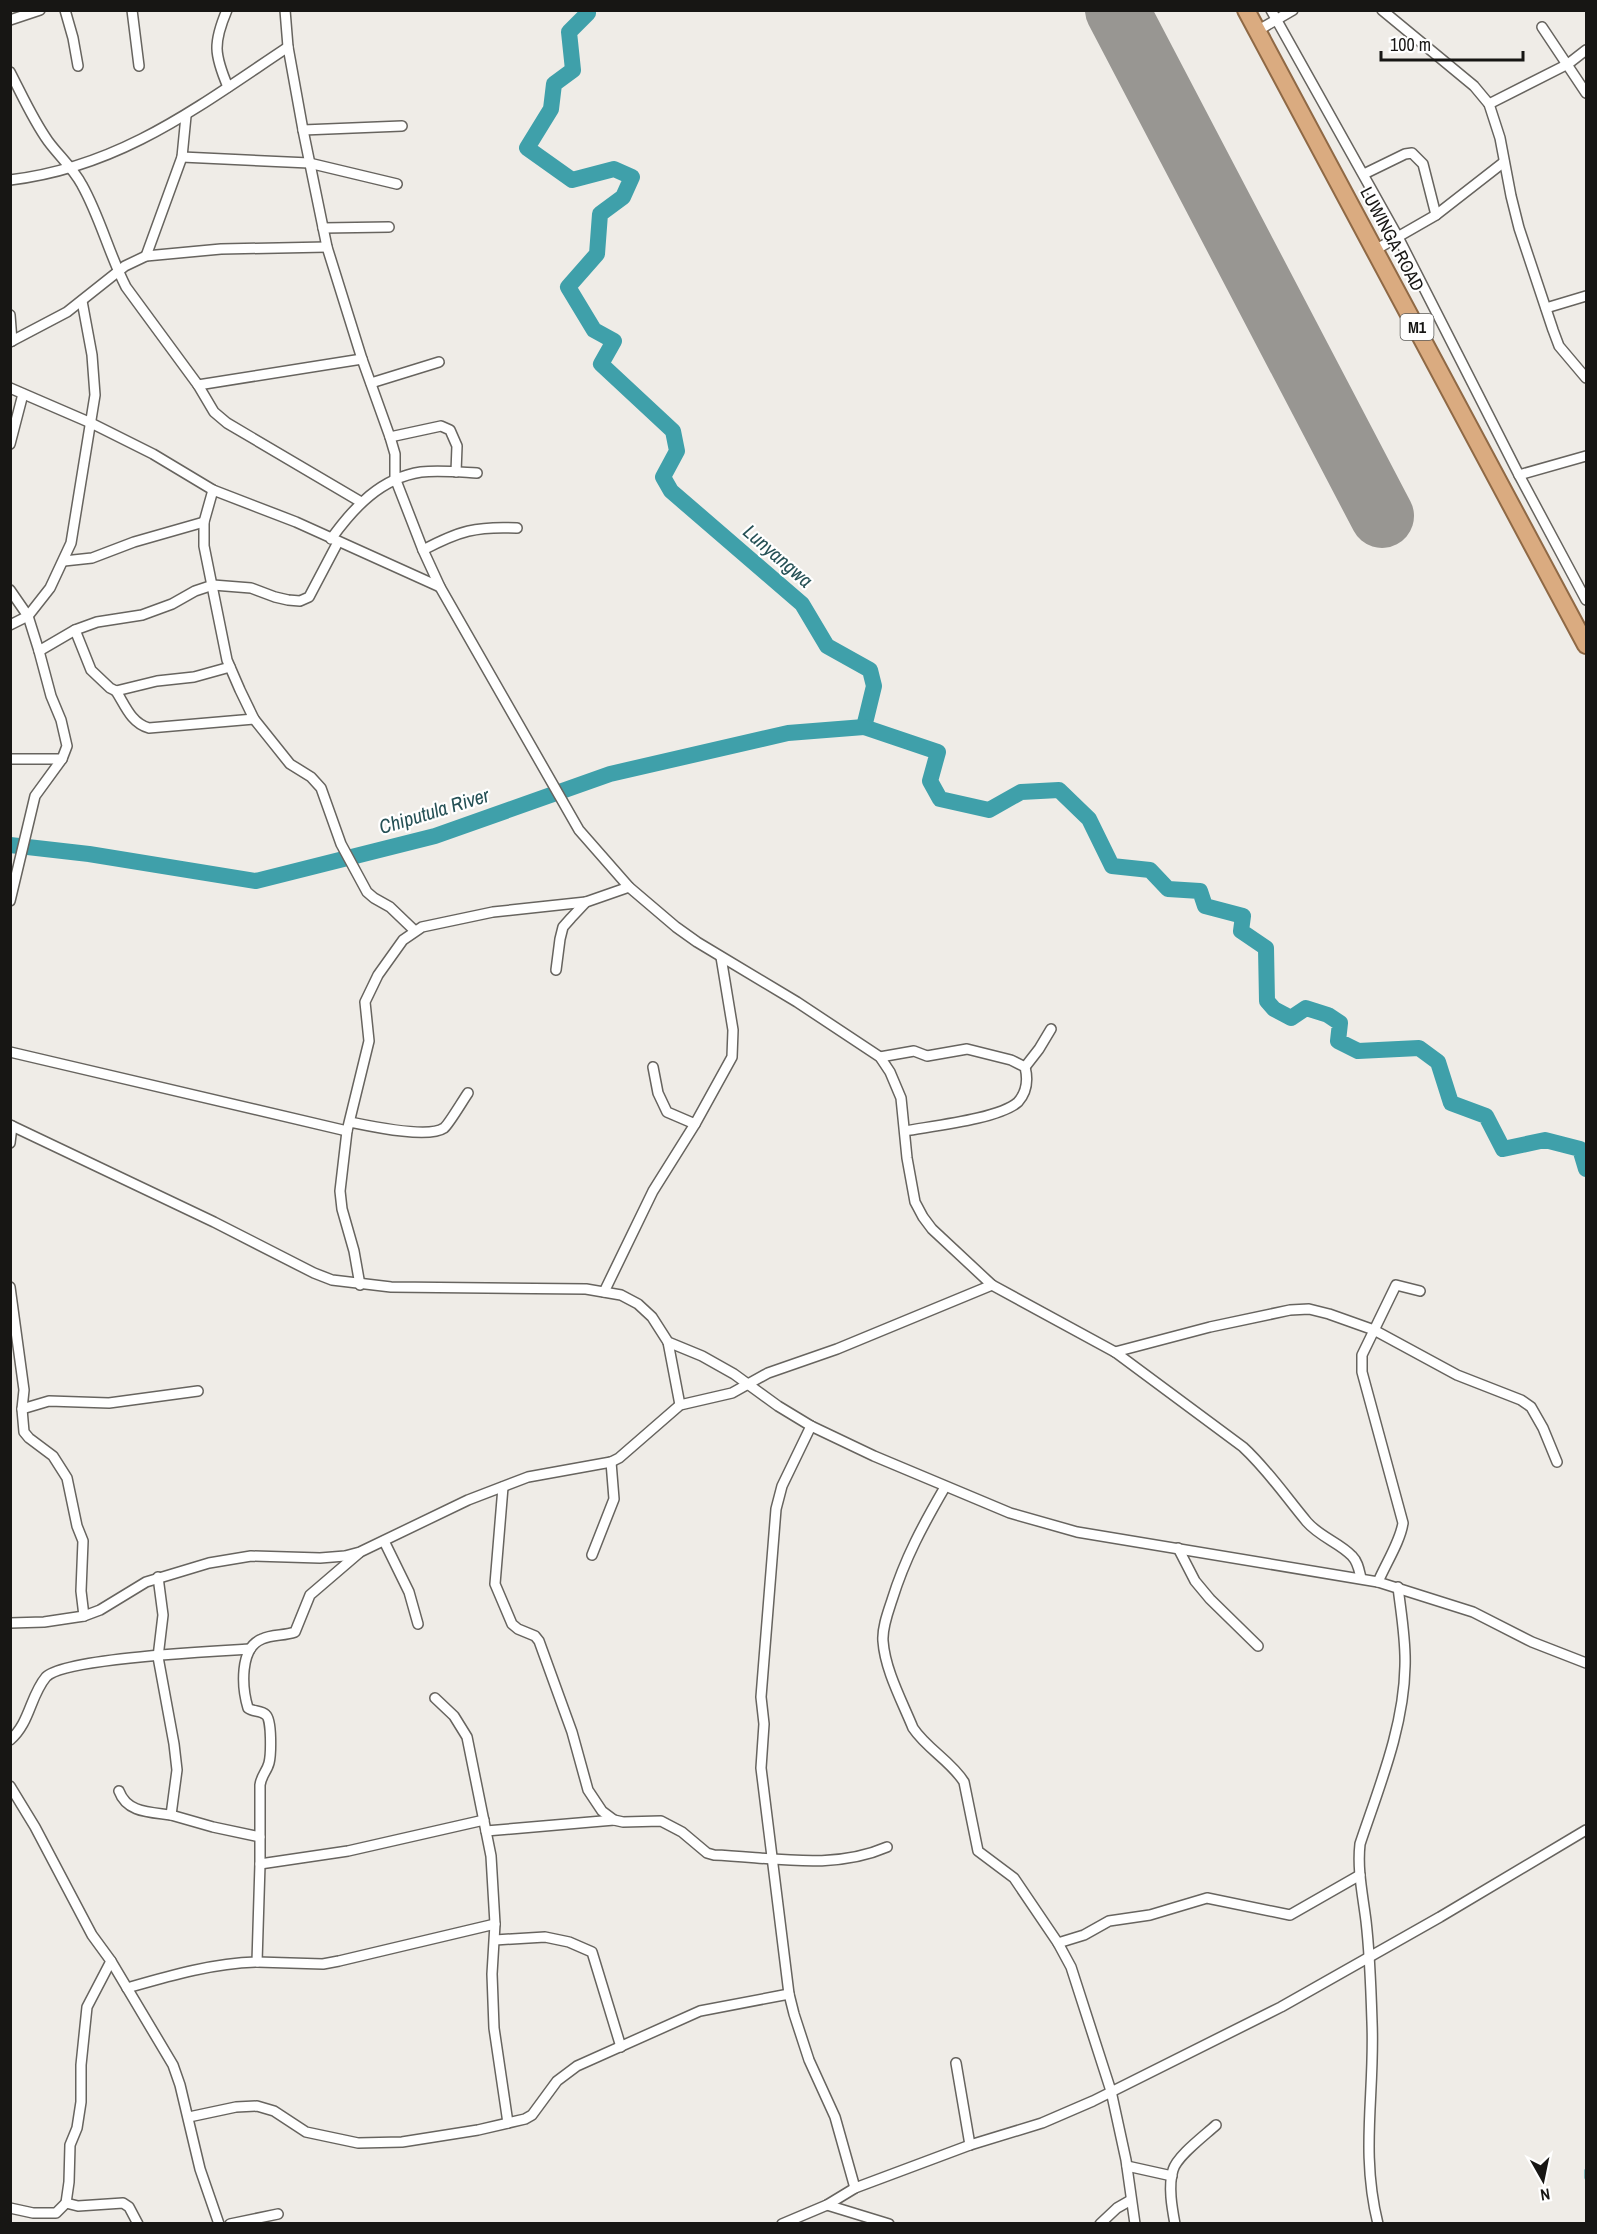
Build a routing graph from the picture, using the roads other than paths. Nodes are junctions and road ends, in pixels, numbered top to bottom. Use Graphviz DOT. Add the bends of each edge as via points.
graph roads {
  1 [pos="40,10"];
  2 [pos="65,10"];
  3 [pos="132,10"];
  4 [pos="228,10"];
  5 [pos="285,10"];
  6 [pos="1246,10"];
  7 [pos="1271,10"];
  8 [pos="1293,10"];
  9 [pos="1382,10"];
  10 [pos="10,20"];
  11 [pos="1277,21"];
  12 [pos="1542,27"];
  13 [pos="1257,31"];
  14 [pos="288,47"];
  15 [pos="1587,50"];
  16 [pos="1568,64"];
  17 [pos="78,66"];
  18 [pos="139,66"];
  19 [pos="10,72"];
  20 [pos="228,87"];
  21 [pos="1587,93"];
  22 [pos="1489,104"];
  23 [pos="186,116"];
  24 [pos="402,126"];
  25 [pos="303,130"];
  26 [pos="182,157"];
  27 [pos="1504,162"];
  28 [pos="309,163"];
  29 [pos="71,168"];
  30 [pos="1364,174"];
  31 [pos="10,180"];
  32 [pos="398,184"];
  33 [pos="1436,215"];
  34 [pos="389,227"];
  35 [pos="323,228"];
  36 [pos="1398,237"];
  37 [pos="327,247"];
  38 [pos="1375,250"];
  39 [pos="146,256"];
  40 [pos="118,272"];
  41 [pos="1587,296"];
  42 [pos="82,301"];
  43 [pos="1546,308"];
  44 [pos="10,315"];
  45 [pos="11,342"];
  46 [pos="362,359"];
  47 [pos="439,362"];
  48 [pos="1587,378"];
  49 [pos="371,383"];
  50 [pos="198,385"];
  51 [pos="10,388"];
  52 [pos="23,394"];
  53 [pos="91,423"];
  54 [pos="390,437"];
  55 [pos="10,444"];
  56 [pos="1587,456"];
  57 [pos="456,472"];
  58 [pos="477,473"];
  59 [pos="1519,475"];
  60 [pos="395,478"];
  61 [pos="213,490"];
  62 [pos="361,502"];
  63 [pos="204,522"];
  64 [pos="517,528"];
  65 [pos="334,541"];
  66 [pos="423,550"];
  67 [pos="64,561"];
  68 [pos="213,585"];
  69 [pos="440,587"];
  70 [pos="10,590"];
  71 [pos="1587,600"];
  72 [pos="28,616"];
  73 [pos="10,625"];
  74 [pos="75,630"];
  75 [pos="1587,645"];
  76 [pos="39,651"];
  77 [pos="230,667"];
  78 [pos="116,691"];
  79 [pos="254,719"];
  80 [pos="10,759"];
  81 [pos="62,759"];
  82 [pos="629,887"];
  83 [pos="10,901"];
  84 [pos="586,902"];
  85 [pos="415,931"];
  86 [pos="721,957"];
  87 [pos="556,970"];
  88 [pos="1051,1029"];
  89 [pos="10,1052"];
  90 [pos="880,1058"];
  91 [pos="1025,1066"];
  92 [pos="653,1067"];
  93 [pos="468,1093"];
  94 [pos="695,1124"];
  95 [pos="11,1126"];
  96 [pos="348,1126"];
  97 [pos="905,1131"];
  98 [pos="10,1143"];
  99 [pos="360,1285"];
  100 [pos="992,1285"];
  101 [pos="10,1287"];
  102 [pos="1420,1291"];
  103 [pos="604,1292"];
  104 [pos="1374,1330"];
  105 [pos="668,1342"];
  106 [pos="1115,1352"];
  107 [pos="748,1383"];
  108 [pos="198,1391"];
  109 [pos="680,1404"];
  110 [pos="22,1409"];
  111 [pos="811,1426"];
  112 [pos="611,1462"];
  113 [pos="1557,1462"];
  114 [pos="503,1487"];
  115 [pos="945,1487"];
  116 [pos="384,1541"];
  117 [pos="1178,1548"];
  118 [pos="360,1552"];
  119 [pos="592,1555"];
  120 [pos="158,1577"];
  121 [pos="1361,1578"];
  122 [pos="1378,1582"];
  123 [pos="1398,1587"];
  124 [pos="84,1616"];
  125 [pos="10,1623"];
  126 [pos="418,1624"];
  127 [pos="1258,1646"];
  128 [pos="250,1649"];
  129 [pos="158,1657"];
  130 [pos="1587,1663"];
  131 [pos="435,1698"];
  132 [pos="10,1740"];
  133 [pos="10,1786"];
  134 [pos="119,1791"];
  135 [pos="171,1815"];
  136 [pos="484,1820"];
  137 [pos="614,1820"];
  138 [pos="1587,1830"];
  139 [pos="486,1831"];
  140 [pos="260,1836"];
  141 [pos="886,1847"];
  142 [pos="773,1859"];
  143 [pos="260,1864"];
  144 [pos="1360,1875"];
  145 [pos="495,1924"];
  146 [pos="495,1940"];
  147 [pos="1058,1943"];
  148 [pos="1368,1958"];
  149 [pos="111,1961"];
  150 [pos="257,1962"];
  151 [pos="127,1988"];
  152 [pos="789,1994"];
  153 [pos="621,2047"];
  154 [pos="956,2063"];
  155 [pos="1111,2091"];
  156 [pos="189,2117"];
  157 [pos="508,2123"];
  158 [pos="1216,2125"];
  159 [pos="970,2145"];
  160 [pos="1127,2166"];
  161 [pos="1172,2176"];
  162 [pos="855,2188"];
  163 [pos="1131,2200"];
  164 [pos="66,2203"];
  165 [pos="827,2205"];
  166 [pos="10,2208"];
  167 [pos="278,2214"];
  168 [pos="871,2221"];
  169 [pos="138,2223"];
  170 [pos="219,2223"];
  171 [pos="230,2223"];
  172 [pos="782,2223"];
  173 [pos="889,2223"];
  174 [pos="1100,2223"];
  175 [pos="1135,2223"];
  176 [pos="1175,2223"];
  177 [pos="1378,2223"];
  1 -- 10 [label="street"];
  2 -- 17 [label="street"];
  3 -- 18 [label="street"];
  4 -- 20 [label="street" via="216,39 218,64"];
  5 -- 14 [label="street"];
  6 -- 13 [label="highway, LUWINGA ROAD / M1"];
  7 -- 11 [label="street"];
  8 -- 11 [label="street"];
  9 -- 22 [label="street" via="1474,86"];
  11 -- 13 [label="street"];
  11 -- 30 [label="street"];
  12 -- 16 [label="street"];
  13 -- 38 [label="highway, LUWINGA ROAD / M1"];
  14 -- 20 [label="street"];
  14 -- 25 [label="street"];
  15 -- 16 [label="street"];
  16 -- 21 [label="street"];
  16 -- 22 [label="street"];
  19 -- 29 [label="street" via="44,136"];
  20 -- 23 [label="street"];
  22 -- 27 [label="street"];
  23 -- 26 [label="street"];
  23 -- 29 [label="street" via="119,150"];
  24 -- 25 [label="street"];
  25 -- 28 [label="street"];
  26 -- 28 [label="street"];
  26 -- 39 [label="street"];
  27 -- 33 [label="street"];
  27 -- 43 [label="street" via="1519,228"];
  28 -- 32 [label="street"];
  28 -- 35 [label="street"];
  29 -- 31 [label="street"];
  29 -- 40 [label="street" via="95,211"];
  30 -- 33 [label="street" via="1412,153 1423,164"];
  30 -- 36 [label="street"];
  33 -- 36 [label="street"];
  34 -- 35 [label="street"];
  35 -- 37 [label="street"];
  36 -- 38 [label="street"];
  36 -- 59 [label="street"];
  37 -- 39 [label="street" via="221,249"];
  37 -- 46 [label="street"];
  38 -- 75 [label="highway, LUWINGA ROAD / M1"];
  39 -- 40 [label="street"];
  40 -- 42 [label="street"];
  40 -- 50 [label="street" via="147,319"];
  41 -- 43 [label="street"];
  42 -- 45 [label="street"];
  42 -- 53 [label="street" via="94,371"];
  43 -- 48 [label="street" via="1559,346"];
  44 -- 45 [label="street"];
  46 -- 49 [label="street"];
  46 -- 50 [label="street"];
  47 -- 49 [label="street"];
  49 -- 54 [label="street"];
  50 -- 62 [label="street" via="214,412 227,423"];
  51 -- 52 [label="street"];
  52 -- 53 [label="street"];
  52 -- 55 [label="street"];
  53 -- 61 [label="street"];
  53 -- 67 [label="street" via="71,543"];
  54 -- 57 [label="street" via="441,426 450,430 457,446"];
  54 -- 60 [label="street"];
  56 -- 59 [label="street"];
  57 -- 58 [label="street"];
  57 -- 60 [label="street" via="422,472"];
  59 -- 71 [label="street"];
  60 -- 62 [label="street"];
  60 -- 66 [label="street"];
  61 -- 63 [label="street"];
  61 -- 65 [label="street"];
  62 -- 65 [label="street"];
  63 -- 67 [label="street" via="92,558"];
  63 -- 68 [label="street" via="204,546"];
  64 -- 66 [label="street" via="469,529"];
  65 -- 68 [label="street" via="309,597 300,601 251,588"];
  65 -- 69 [label="street"];
  66 -- 69 [label="street"];
  67 -- 72 [label="street" via="50,588"];
  68 -- 74 [label="street" via="142,615 97,622"];
  68 -- 77 [label="street"];
  69 -- 82 [label="street" via="579,830"];
  70 -- 72 [label="street"];
  72 -- 73 [label="street"];
  72 -- 76 [label="street"];
  74 -- 76 [label="street"];
  74 -- 78 [label="street" via="91,670"];
  76 -- 81 [label="street" via="67,746"];
  77 -- 78 [label="street"];
  77 -- 79 [label="street"];
  78 -- 79 [label="street" via="131,716 149,728"];
  79 -- 85 [label="street" via="290,764 321,788 341,844 367,892"];
  80 -- 81 [label="street"];
  81 -- 83 [label="street" via="35,796"];
  82 -- 84 [label="street"];
  82 -- 86 [label="street" via="676,927"];
  84 -- 85 [label="street" via="493,912"];
  84 -- 87 [label="street" via="563,927"];
  85 -- 96 [label="street" via="403,940 378,975 365,1002 369,1041"];
  86 -- 90 [label="street" via="807,1008"];
  86 -- 94 [label="street" via="733,1030 732,1057"];
  88 -- 91 [label="street"];
  89 -- 96 [label="street"];
  90 -- 91 [label="street" via="914,1051 927,1056 967,1049"];
  90 -- 97 [label="street" via="901,1098"];
  91 -- 97 [label="street" via="1025,1091 1011,1107"];
  92 -- 94 [label="street" via="667,1112"];
  93 -- 96 [label="street" via="445,1127 434,1132"];
  94 -- 103 [label="street" via="653,1191"];
  95 -- 98 [label="street"];
  95 -- 99 [label="street" via="314,1273"];
  96 -- 99 [label="street" via="340,1191"];
  97 -- 100 [label="street" via="915,1202 923,1217"];
  99 -- 103 [label="street"];
  100 -- 106 [label="street"];
  100 -- 107 [label="street"];
  101 -- 110 [label="street" via="24,1381"];
  102 -- 104 [label="street" via="1396,1286"];
  103 -- 105 [label="street" via="638,1304"];
  104 -- 106 [label="street" via="1309,1309 1290,1310"];
  104 -- 113 [label="street" via="1457,1375 1531,1407"];
  104 -- 122 [label="street" via="1361,1364 1403,1523"];
  105 -- 107 [label="street" via="702,1356"];
  105 -- 109 [label="street"];
  106 -- 121 [label="street" via="1243,1447 1308,1523 1352,1556"];
  107 -- 109 [label="street" via="732,1393"];
  107 -- 111 [label="street"];
  108 -- 110 [label="street" via="109,1403 49,1401"];
  109 -- 112 [label="street"];
  110 -- 124 [label="street" via="24,1432 60,1464 73,1496 83,1542"];
  111 -- 115 [label="street"];
  111 -- 142 [label="street" via="782,1486 776,1509 761,1697 761,1768"];
  112 -- 114 [label="street" via="528,1477"];
  112 -- 119 [label="street" via="614,1499"];
  114 -- 116 [label="street"];
  114 -- 137 [label="street" via="495,1573 497,1593 512,1624 539,1641 588,1790 602,1811"];
  115 -- 117 [label="street" via="1044,1524"];
  115 -- 147 [label="street" via="918,1532 897,1583 883,1639 886,1659 918,1736 964,1782 978,1851 1014,1878"];
  116 -- 118 [label="street"];
  116 -- 126 [label="street" via="409,1592"];
  117 -- 121 [label="street"];
  117 -- 127 [label="street" via="1195,1581"];
  118 -- 120 [label="street" via="320,1558 251,1556"];
  118 -- 128 [label="street" via="310,1595 295,1632 265,1637"];
  120 -- 124 [label="street"];
  120 -- 129 [label="street" via="163,1615"];
  121 -- 122 [label="street"];
  122 -- 123 [label="street"];
  123 -- 130 [label="street" via="1473,1612 1532,1642"];
  123 -- 144 [label="street" via="1405,1657 1402,1697 1392,1745 1360,1844"];
  124 -- 125 [label="street"];
  128 -- 129 [label="street"];
  128 -- 140 [label="street" via="244,1680 246,1703 252,1711 267,1716 269,1722 270,1760 260,1785"];
  129 -- 132 [label="street" via="54,1671 33,1700 24,1725"];
  129 -- 135 [label="street" via="176,1757"];
  131 -- 136 [label="street" via="454,1716 467,1737"];
  133 -- 149 [label="street" via="92,1935"];
  134 -- 135 [label="street" via="134,1808"];
  135 -- 140 [label="street"];
  136 -- 139 [label="street"];
  136 -- 143 [label="street" via="358,1849"];
  137 -- 139 [label="street"];
  137 -- 142 [label="street" via="661,1821 707,1853"];
  138 -- 148 [label="street"];
  139 -- 145 [label="street"];
  140 -- 143 [label="street"];
  141 -- 142 [label="street" via="821,1862"];
  142 -- 152 [label="street"];
  143 -- 150 [label="street"];
  144 -- 147 [label="street" via="1290,1915 1207,1898 1150,1915 1109,1921"];
  144 -- 148 [label="street"];
  145 -- 146 [label="street"];
  145 -- 150 [label="street" via="339,1961"];
  146 -- 153 [label="street" via="545,1937 592,1952"];
  146 -- 157 [label="street" via="494,2028"];
  147 -- 155 [label="street" via="1071,1968"];
  148 -- 155 [label="street" via="1281,2007"];
  148 -- 177 [label="street" via="1373,2057 1367,2154 1370,2192"];
  149 -- 151 [label="street"];
  149 -- 164 [label="street" via="87,2007 81,2102 78,2128 70,2145"];
  150 -- 151 [label="street" via="197,1970"];
  151 -- 156 [label="street" via="173,2065"];
  152 -- 153 [label="street" via="700,2011"];
  152 -- 162 [label="street" via="807,2054 835,2117"];
  153 -- 157 [label="street" via="572,2069 557,2081 532,2115"];
  154 -- 159 [label="street"];
  155 -- 159 [label="street" via="1042,2123"];
  155 -- 160 [label="street"];
  156 -- 157 [label="street" via="257,2106 274,2111 306,2132 358,2143 402,2142"];
  156 -- 170 [label="street" via="200,2169"];
  158 -- 161 [label="street" via="1176,2164"];
  159 -- 162 [label="street"];
  160 -- 161 [label="street"];
  160 -- 163 [label="street"];
  161 -- 176 [label="street"];
  162 -- 165 [label="street"];
  163 -- 174 [label="street"];
  163 -- 175 [label="street"];
  164 -- 166 [label="street" via="56,2212"];
  164 -- 169 [label="street" via="123,2203"];
  165 -- 168 [label="street"];
  165 -- 172 [label="street"];
  167 -- 171 [label="street"];
  168 -- 173 [label="street"];
}
